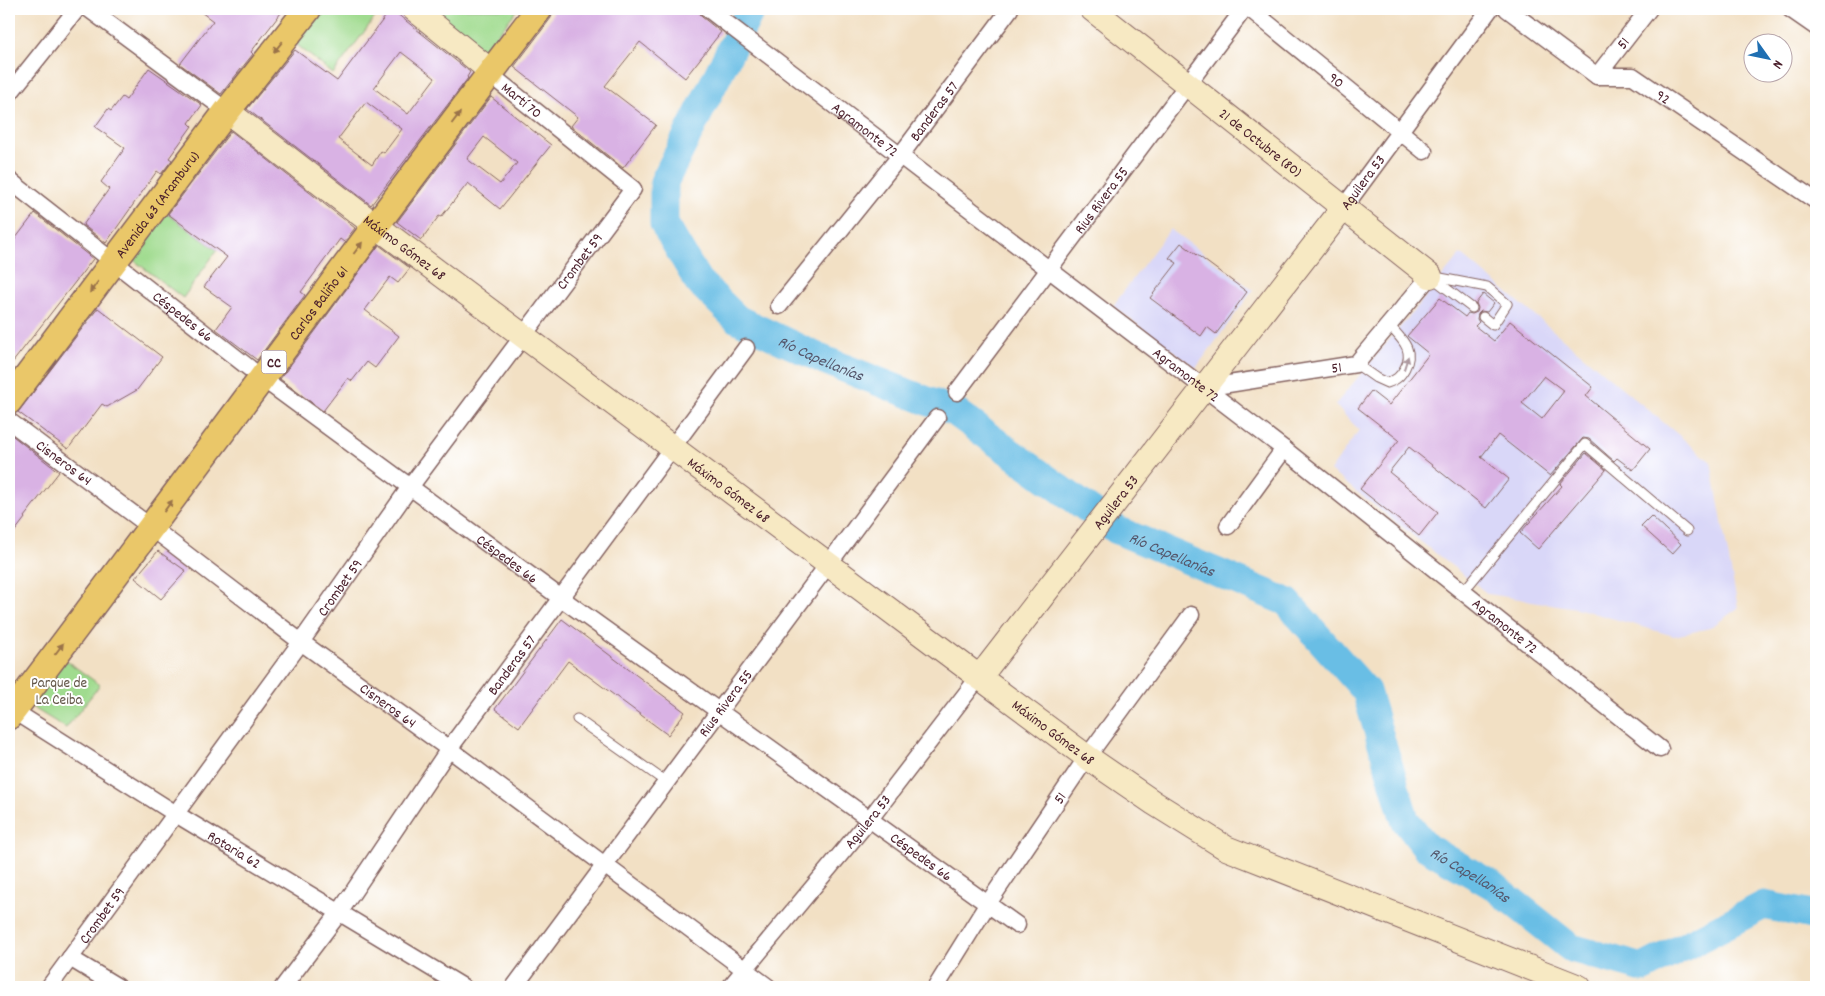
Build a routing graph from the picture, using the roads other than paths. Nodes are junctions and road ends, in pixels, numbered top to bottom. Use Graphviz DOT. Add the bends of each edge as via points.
graph roads {
  1 [pos="77,9"];
  2 [pos="89,9"];
  3 [pos="308,9"];
  4 [pos="414,9"];
  5 [pos="539,9"];
  6 [pos="708,9"];
  7 [pos="1010,9"];
  8 [pos="1092,9"];
  9 [pos="1244,9"];
  10 [pos="1250,9"];
  11 [pos="1490,9"];
  12 [pos="1507,9"];
  13 [pos="1649,9"];
  14 [pos="1790,9"];
  15 [pos="1816,27"];
  16 [pos="491,74"];
  17 [pos="1597,76"];
  18 [pos="1188,84"];
  19 [pos="9,94"];
  20 [pos="226,112"];
  21 [pos="1399,131"];
  22 [pos="1424,151"];
  23 [pos="900,156"];
  24 [pos="9,180"];
  25 [pos="633,189"];
  26 [pos="1816,201"];
  27 [pos="1344,206"];
  28 [pos="376,225"];
  29 [pos="114,262"];
  30 [pos="1049,269"];
  31 [pos="1430,276"];
  32 [pos="779,306"];
  33 [pos="1472,308"];
  34 [pos="1483,317"];
  35 [pos="1389,325"];
  36 [pos="524,335"];
  37 [pos="746,348"];
  38 [pos="1356,364"];
  39 [pos="262,378"];
  40 [pos="1204,388"];
  41 [pos="957,392"];
  42 [pos="9,401"];
  43 [pos="937,418"];
  44 [pos="9,421"];
  45 [pos="673,447"];
  46 [pos="1284,449"];
  47 [pos="410,487"];
  48 [pos="1228,526"];
  49 [pos="152,528"];
  50 [pos="1687,531"];
  51 [pos="829,564"];
  52 [pos="1463,592"];
  53 [pos="561,598"];
  54 [pos="1191,615"];
  55 [pos="301,642"];
  56 [pos="979,677"];
  57 [pos="720,710"];
  58 [pos="10,712"];
  59 [pos="577,719"];
  60 [pos="449,749"];
  61 [pos="1660,749"];
  62 [pos="1087,757"];
  63 [pos="666,782"];
  64 [pos="176,814"];
  65 [pos="869,820"];
  66 [pos="605,865"];
  67 [pos="987,905"];
  68 [pos="339,913"];
  69 [pos="1016,925"];
  70 [pos="70,958"];
  71 [pos="744,970"];
  72 [pos="49,987"];
  73 [pos="118,987"];
  74 [pos="283,987"];
  75 [pos="463,987"];
  76 [pos="514,987"];
  77 [pos="730,987"];
  78 [pos="768,987"];
  79 [pos="936,987"];
  80 [pos="1579,987"];
  1 -- 19 [label="street"];
  2 -- 20 [label="street, Máximo Gómez 68"];
  3 -- 20 [label="main road, Avenida 63 (Aramburu), one-way"];
  4 -- 16 [label="street, Martí 70"];
  5 -- 16 [label="main road, Carlos Baliño 61 / CC"];
  6 -- 23 [label="street, Agramonte 72"];
  7 -- 23 [label="street, Banderas 57"];
  8 -- 18 [label="street, 21 de Octubre (80)"];
  9 -- 18 [label="street, Rius Rivera 55"];
  10 -- 21 [label="street, 90"];
  11 -- 21 [label="street, Aguilera 53"];
  12 -- 17 [label="street"];
  13 -- 17 [label="street, 51"];
  14 -- 15 [label="street"];
  16 -- 25 [label="street, Martí 70"];
  28 -- 16 [label="main road, Carlos Baliño 61 / CC, one-way"];
  17 -- 26 [label="street, 92" via="1633,76"];
  18 -- 27 [label="street, 21 de Octubre (80)"];
  18 -- 30 [label="street, Rius Rivera 55"];
  20 -- 28 [label="street, Máximo Gómez 68"];
  20 -- 29 [label="main road, Avenida 63 (Aramburu)"];
  21 -- 22 [label="street, 90"];
  21 -- 27 [label="street, Aguilera 53"];
  23 -- 30 [label="street, Agramonte 72"];
  23 -- 32 [label="street, Banderas 57"];
  24 -- 29 [label="street, Céspedes 66"];
  25 -- 36 [label="street, Crombet 59"];
  27 -- 31 [label="street, 21 de Octubre (80)"];
  27 -- 40 [label="street, Aguilera 53"];
  28 -- 36 [label="street, Máximo Gómez 68"];
  39 -- 28 [label="main road, Carlos Baliño 61 / CC, one-way"];
  29 -- 39 [label="street, Céspedes 66"];
  29 -- 42 [label="main road, Avenida 63 (Aramburu), one-way"];
  30 -- 40 [label="street, Agramonte 72"];
  30 -- 41 [label="street, Rius Rivera 55"];
  31 -- 33 [label="lane"];
  31 -- 34 [label="lane" via="1488,287 1507,304 1493,325"];
  31 -- 35 [label="street, 51"];
  35 -- 38 [label="street, 51"];
  38 -- 35 [label="lane, one-way" via="1387,383 1398,379 1409,360 1409,353"];
  36 -- 45 [label="street, Máximo Gómez 68"];
  36 -- 47 [label="street, Crombet 59"];
  37 -- 45 [label="street, Banderas 57"];
  38 -- 40 [label="street, 51"];
  39 -- 47 [label="street, Céspedes 66"];
  49 -- 39 [label="main road, Carlos Baliño 61 / CC, one-way"];
  40 -- 46 [label="street, Agramonte 72"];
  40 -- 56 [label="street, Aguilera 53"];
  43 -- 51 [label="street, Rius Rivera 55"];
  44 -- 49 [label="street, Cisneros 64"];
  45 -- 51 [label="street, Máximo Gómez 68"];
  45 -- 53 [label="street, Banderas 57"];
  46 -- 48 [label="street"];
  46 -- 52 [label="street, Agramonte 72"];
  47 -- 53 [label="street, Céspedes 66"];
  47 -- 55 [label="street, Crombet 59"];
  49 -- 55 [label="street, Cisneros 64"];
  58 -- 49 [label="main road, Carlos Baliño 61 / CC, one-way"];
  50 -- 52 [label="lane" via="1585,444"];
  51 -- 56 [label="street, Máximo Gómez 68"];
  51 -- 57 [label="street, Rius Rivera 55"];
  52 -- 61 [label="street, Agramonte 72"];
  53 -- 57 [label="street, Céspedes 66"];
  53 -- 60 [label="street, Banderas 57"];
  54 -- 62 [label="street, 51"];
  55 -- 60 [label="street, Cisneros 64"];
  55 -- 64 [label="street, Crombet 59"];
  56 -- 62 [label="street, Máximo Gómez 68"];
  56 -- 65 [label="street, Aguilera 53"];
  57 -- 63 [label="street, Rius Rivera 55"];
  57 -- 65 [label="street, Céspedes 66"];
  58 -- 64 [label="street, Rotaria 62"];
  59 -- 63 [label="lane"];
  60 -- 66 [label="street, Cisneros 64"];
  60 -- 68 [label="street, Banderas 57"];
  62 -- 67 [label="street, 51"];
  62 -- 80 [label="street, Máximo Gómez 68" via="1154,804 1226,848"];
  63 -- 66 [label="street, Rius Rivera 55"];
  64 -- 68 [label="street, Rotaria 62"];
  64 -- 70 [label="street, Crombet 59"];
  65 -- 67 [label="street, Céspedes 66"];
  65 -- 71 [label="street, Aguilera 53"];
  66 -- 71 [label="street, Cisneros 64"];
  66 -- 76 [label="street, Rius Rivera 55"];
  67 -- 69 [label="street, Céspedes 66"];
  67 -- 79 [label="street, 51"];
  68 -- 74 [label="street, Banderas 57"];
  68 -- 75 [label="street, Rotaria 62"];
  70 -- 72 [label="street, Crombet 59"];
  70 -- 73 [label="street"];
  71 -- 77 [label="street, Aguilera 53"];
  71 -- 78 [label="street, Cisneros 64"];
}
